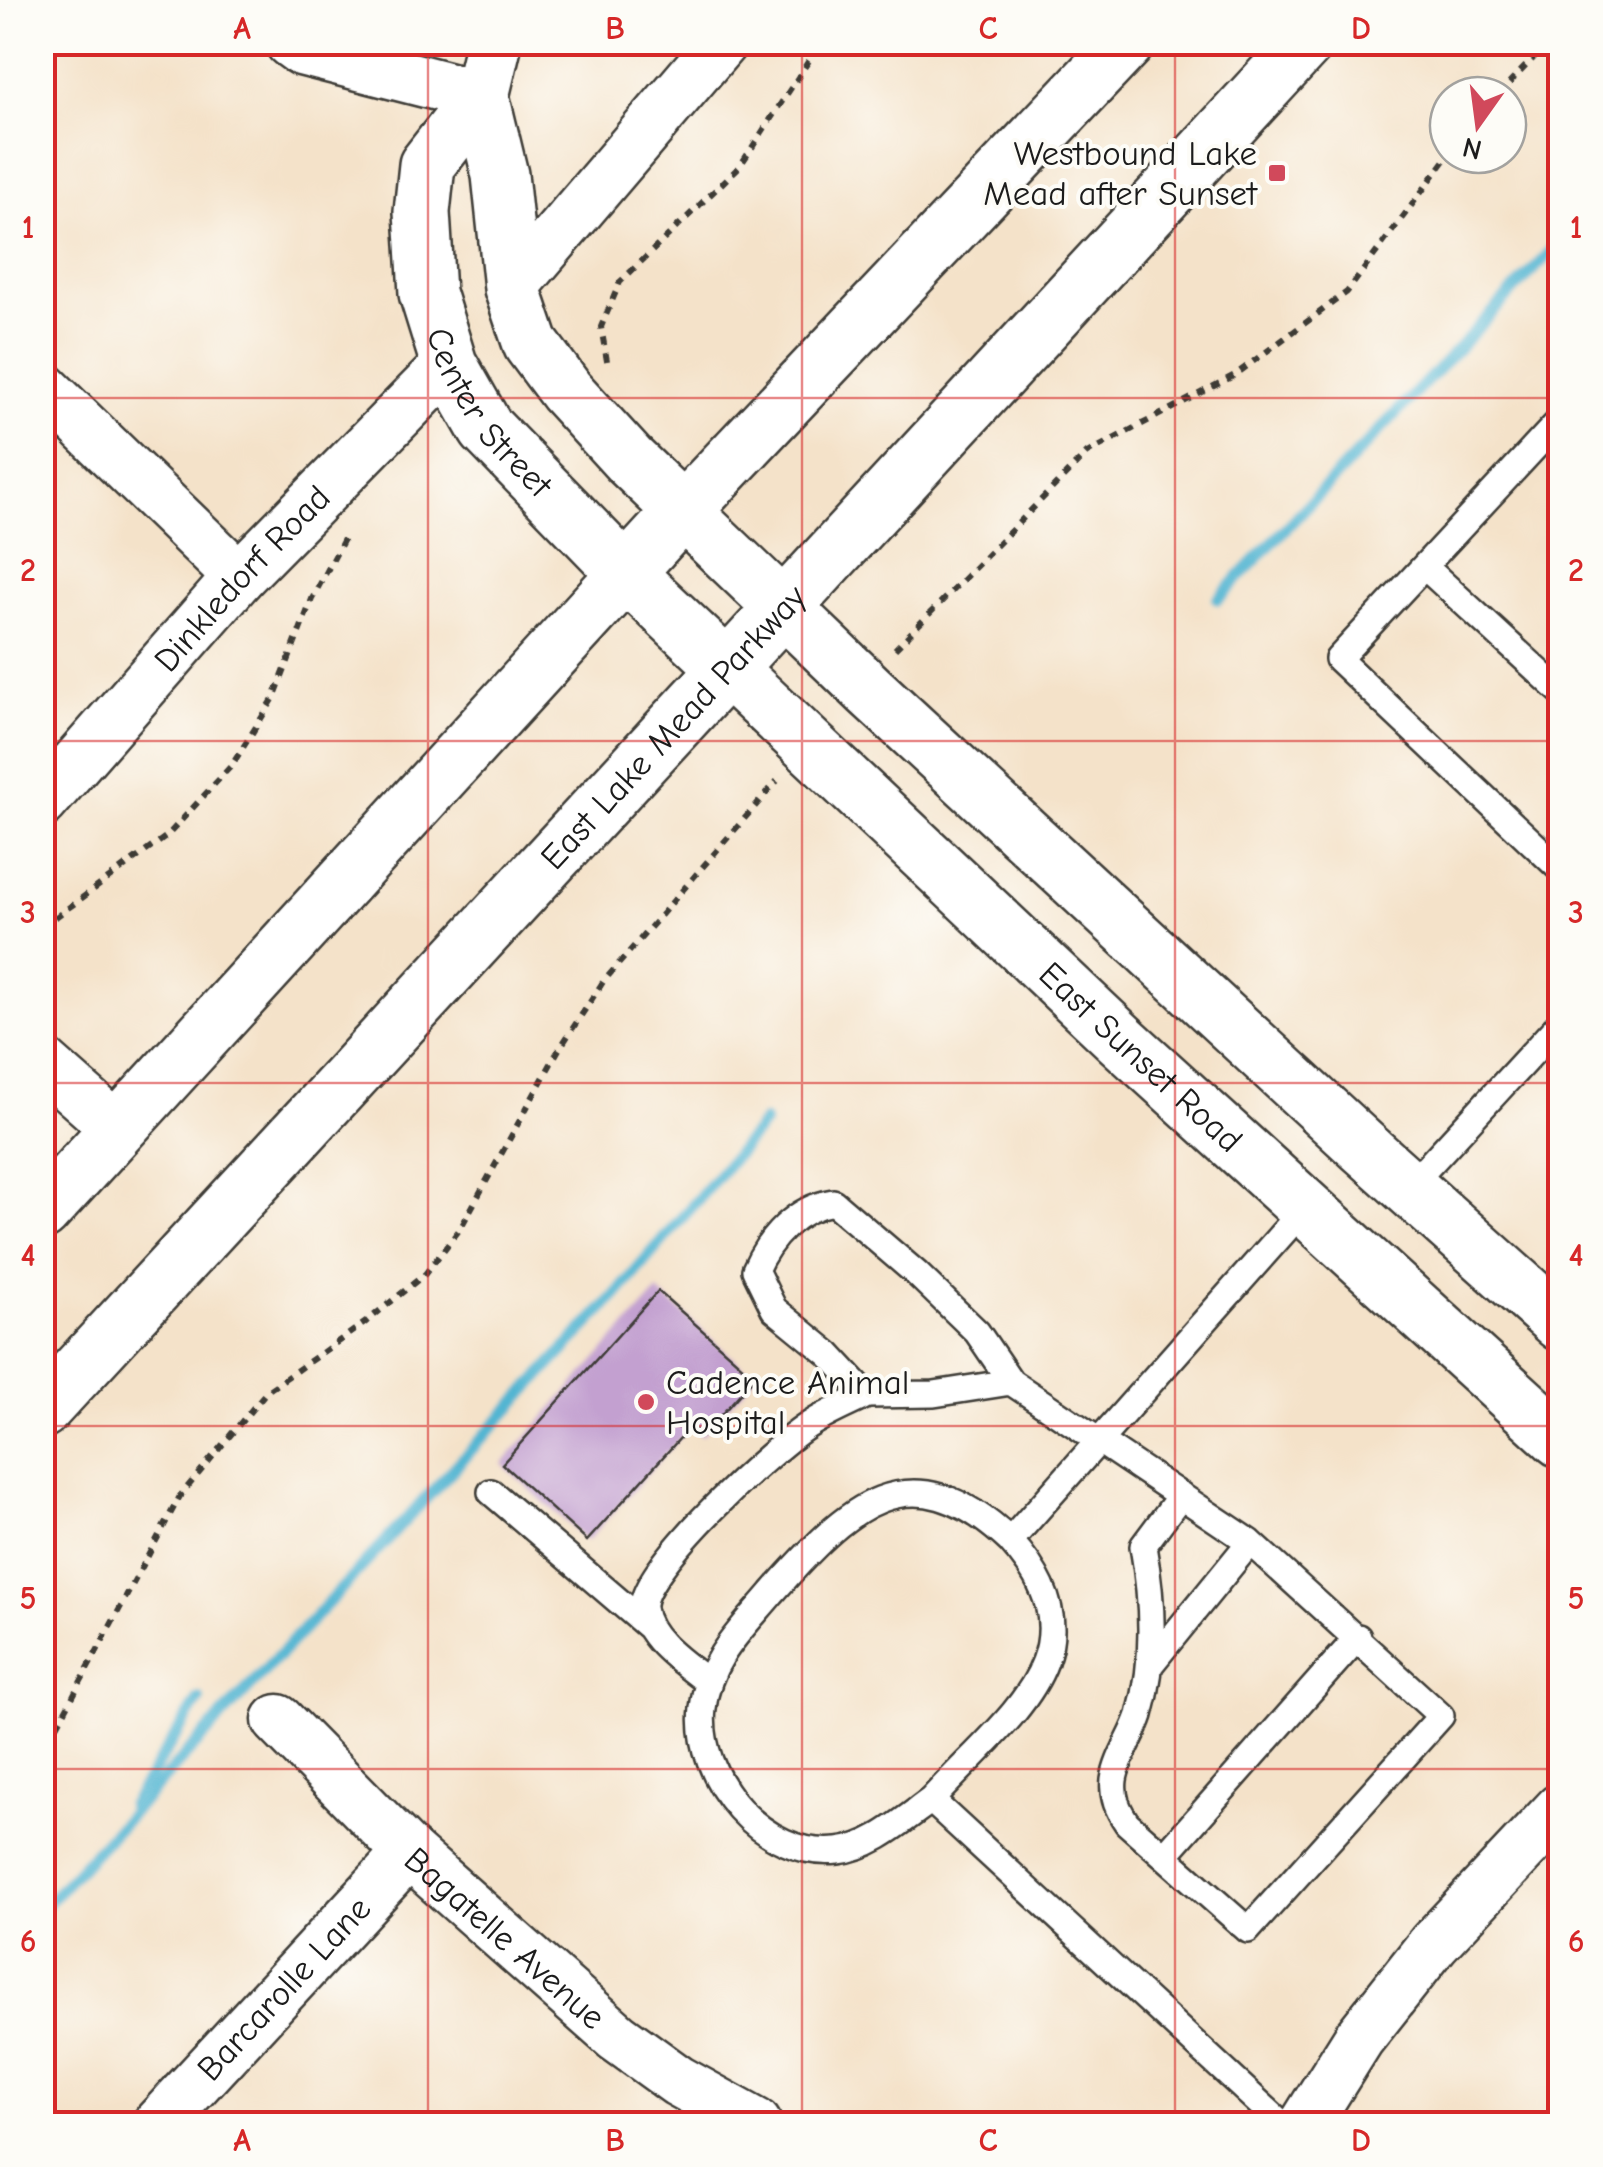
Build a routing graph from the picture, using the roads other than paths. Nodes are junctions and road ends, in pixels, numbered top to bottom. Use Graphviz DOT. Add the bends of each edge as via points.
graph roads {
  1 [pos="290,42"];
  2 [pos="494,42"];
  3 [pos="722,42"];
  4 [pos="1126,42"];
  5 [pos="1306,42"];
  6 [pos="481,96"];
  7 [pos="512,288"];
  8 [pos="449,364"];
  9 [pos="42,386"];
  10 [pos="1560,420"];
  11 [pos="682,512"];
  12 [pos="1426,567"];
  13 [pos="626,573"];
  14 [pos="239,577"];
  15 [pos="782,608"];
  16 [pos="727,666"];
  17 [pos="1560,692"];
  18 [pos="42,802"];
  19 [pos="1560,869"];
  20 [pos="1560,1023"];
  21 [pos="42,1062"];
  22 [pos="119,1130"];
  23 [pos="1408,1188"];
  24 [pos="1305,1208"];
  25 [pos="42,1212"];
  26 [pos="1560,1323"];
  27 [pos="1011,1382"];
  28 [pos="867,1395"];
  29 [pos="42,1410"];
  30 [pos="1560,1439"];
  31 [pos="1099,1444"];
  32 [pos="491,1492"];
  33 [pos="1181,1494"];
  34 [pos="1010,1541"];
  35 [pos="1250,1542"];
  36 [pos="649,1628"];
  37 [pos="1358,1637"];
  38 [pos="1150,1665"];
  39 [pos="708,1682"];
  40 [pos="278,1720"];
  41 [pos="930,1800"];
  42 [pos="1560,1809"];
  43 [pos="408,1853"];
  44 [pos="1166,1856"];
  45 [pos="158,2124"];
  46 [pos="756,2124"];
  47 [pos="1282,2124"];
  48 [pos="1306,2124"];
  1 -- 6 [label="street"];
  2 -- 6 [label="main road, Center Street"];
  3 -- 7 [label="street"];
  4 -- 11 [label="main road"];
  5 -- 15 [label="main road, East Lake Mead Parkway"];
  6 -- 7 [label="main road, Center Street" via="500,175"];
  6 -- 8 [label="main road, Center Street" via="427,165 427,292"];
  7 -- 11 [label="main road, Center Street" via="531,344 554,375"];
  8 -- 13 [label="main road, Center Street" via="486,429"];
  8 -- 14 [label="street, Dinkledorf Road"];
  9 -- 14 [label="street"];
  10 -- 12 [label="lane"];
  11 -- 13 [label="main road"];
  11 -- 15 [label="main road, Center Street"];
  12 -- 17 [label="lane"];
  12 -- 19 [label="lane" via="1338,659"];
  13 -- 16 [label="main road, Center Street"];
  13 -- 22 [label="main road"];
  14 -- 18 [label="street, Dinkledorf Road"];
  15 -- 16 [label="main road, East Lake Mead Parkway"];
  15 -- 23 [label="main road"];
  16 -- 24 [label="main road, East Sunset Road"];
  16 -- 29 [label="main road, East Lake Mead Parkway"];
  20 -- 23 [label="lane"];
  21 -- 22 [label="street"];
  22 -- 25 [label="main road"];
  23 -- 26 [label="main road"];
  24 -- 30 [label="main road, East Sunset Road"];
  24 -- 31 [label="lane"];
  27 -- 28 [label="lane" via="934,1394"];
  27 -- 28 [label="lane" via="977,1332 918,1274 832,1202 817,1205 793,1219 755,1270 774,1309"];
  27 -- 31 [label="lane"];
  28 -- 36 [label="lane" via="809,1424 726,1496 649,1581 642,1606"];
  31 -- 33 [label="lane"];
  31 -- 34 [label="lane"];
  32 -- 36 [label="lane"];
  33 -- 35 [label="lane"];
  33 -- 38 [label="lane" via="1144,1546"];
  34 -- 39 [label="lane" via="982,1515 946,1497 880,1497 822,1536 720,1653"];
  34 -- 41 [label="lane" via="1049,1595 1054,1624 1048,1656 1036,1686"];
  35 -- 37 [label="lane"];
  35 -- 38 [label="lane"];
  36 -- 39 [label="lane"];
  37 -- 44 [label="lane"];
  37 -- 44 [label="lane" via="1441,1716 1248,1930"];
  38 -- 44 [label="lane" via="1114,1794 1117,1810"];
  39 -- 41 [label="lane" via="702,1710 708,1764 720,1786 779,1838 838,1851 882,1836"];
  40 -- 43 [label="street, Bagatelle Avenue"];
  41 -- 47 [label="lane"];
  42 -- 48 [label="street" via="1434,1942 1359,2038"];
  43 -- 45 [label="street, Barcarolle Lane"];
  43 -- 46 [label="street, Bagatelle Avenue" via="617,2037"];
}
